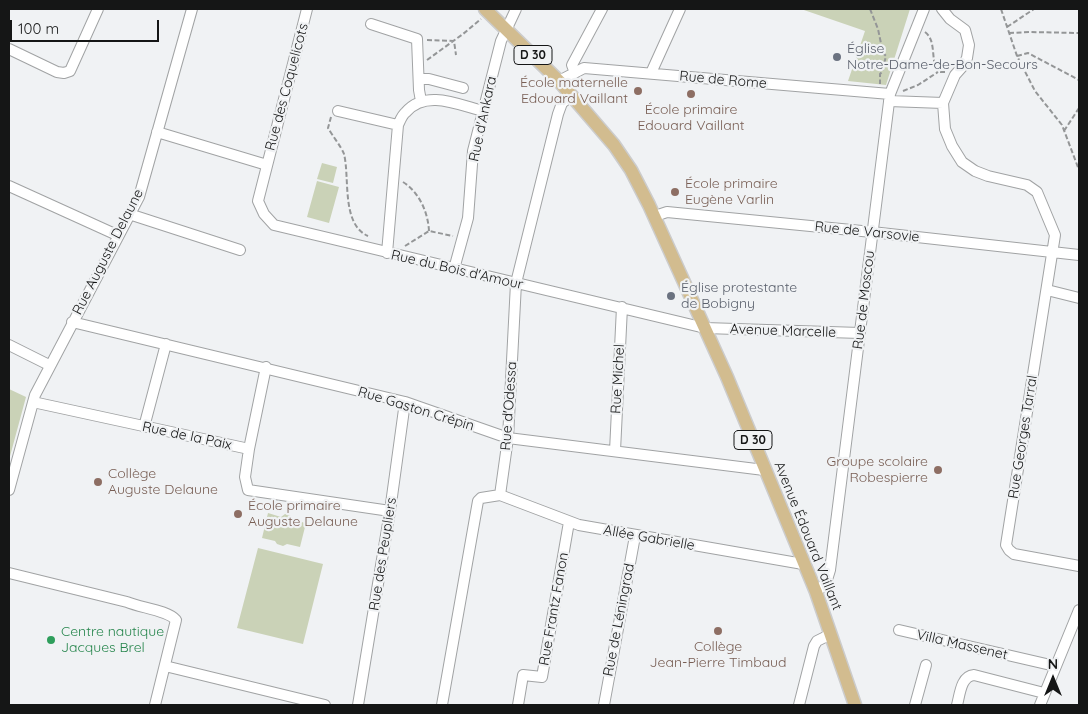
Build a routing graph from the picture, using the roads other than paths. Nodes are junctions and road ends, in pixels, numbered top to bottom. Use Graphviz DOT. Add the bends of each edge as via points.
graph roads {
  1 [pos="98,9"];
  2 [pos="192,9"];
  3 [pos="307,9"];
  4 [pos="516,9"];
  5 [pos="602,9"];
  6 [pos="680,9"];
  7 [pos="924,9"];
  8 [pos="942,9"];
  9 [pos="487,10"];
  10 [pos="371,24"];
  11 [pos="505,29"];
  12 [pos="9,49"];
  13 [pos="574,73"];
  14 [pos="651,74"];
  15 [pos="419,80"];
  16 [pos="559,81"];
  17 [pos="463,88"];
  18 [pos="571,96"];
  19 [pos="887,96"];
  20 [pos="421,101"];
  21 [pos="943,103"];
  22 [pos="338,110"];
  23 [pos="483,111"];
  24 [pos="398,125"];
  25 [pos="157,132"];
  26 [pos="266,165"];
  27 [pos="9,186"];
  28 [pos="129,214"];
  29 [pos="655,216"];
  30 [pos="872,232"];
  31 [pos="118,235"];
  32 [pos="240,250"];
  33 [pos="1051,252"];
  34 [pos="391,254"];
  35 [pos="1079,255"];
  36 [pos="454,269"];
  37 [pos="516,284"];
  38 [pos="1047,290"];
  39 [pos="1079,298"];
  40 [pos="622,307"];
  41 [pos="72,322"];
  42 [pos="705,328"];
  43 [pos="860,333"];
  44 [pos="166,344"];
  45 [pos="9,345"];
  46 [pos="49,366"];
  47 [pos="266,367"];
  48 [pos="33,402"];
  49 [pos="405,402"];
  50 [pos="144,427"];
  51 [pos="508,438"];
  52 [pos="249,449"];
  53 [pos="614,451"];
  54 [pos="764,470"];
  55 [pos="9,490"];
  56 [pos="500,495"];
  57 [pos="390,511"];
  58 [pos="569,522"];
  59 [pos="635,536"];
  60 [pos="803,564"];
  61 [pos="1079,566"];
  62 [pos="9,573"];
  63 [pos="816,592"];
  64 [pos="1079,610"];
  65 [pos="899,630"];
  66 [pos="831,634"];
  67 [pos="926,665"];
  68 [pos="164,666"];
  69 [pos="1055,666"];
  70 [pos="1044,693"];
  71 [pos="155,705"];
  72 [pos="325,705"];
  73 [pos="358,705"];
  74 [pos="442,705"];
  75 [pos="518,705"];
  76 [pos="604,705"];
  77 [pos="799,705"];
  78 [pos="855,705"];
  79 [pos="915,705"];
  80 [pos="957,705"];
  81 [pos="1040,705"];
  1 -- 12 [label="street" via="70,70 64,73"];
  2 -- 25 [label="street, Rue Auguste Delaune"];
  3 -- 26 [label="street, Rue des Coquelicots"];
  4 -- 11 [label="street, Rue d'Ankara"];
  5 -- 13 [label="street" via="572,65"];
  6 -- 14 [label="street"];
  7 -- 19 [label="street, Rue de Moscou"];
  8 -- 21 [label="street" via="964,30 969,45 968,58 955,75"];
  9 -- 11 [label="main road, Avenue Édouard Vaillant / D 30"];
  10 -- 15 [label="street" via="417,39"];
  11 -- 16 [label="main road, Avenue Édouard Vaillant / D 30"];
  11 -- 23 [label="street, Rue d'Ankara"];
  13 -- 14 [label="street, Rue de Rome" via="584,68"];
  13 -- 16 [label="street, Rue de Rome"];
  14 -- 19 [label="street, Rue de Rome"];
  15 -- 17 [label="street" via="428,79"];
  15 -- 20 [label="street"];
  16 -- 18 [label="main road, Avenue Édouard Vaillant / D 30"];
  18 -- 29 [label="main road, Avenue Édouard Vaillant / D 30" via="614,145"];
  18 -- 37 [label="street, Rue d'Odessa" via="562,103 558,114"];
  19 -- 21 [label="street, Rue de Rome"];
  19 -- 30 [label="street, Rue de Moscou"];
  20 -- 23 [label="street" via="432,98"];
  20 -- 24 [label="street" via="406,111"];
  21 -- 33 [label="street, Rue Georges Tarral" via="945,129 962,162 975,172 1027,185 1037,192 1055,235"];
  22 -- 24 [label="street"];
  23 -- 36 [label="street, Rue d'Ankara" via="473,151 468,218"];
  24 -- 34 [label="street" via="388,240"];
  25 -- 26 [label="street"];
  25 -- 28 [label="street, Rue Auguste Delaune" via="139,197"];
  26 -- 34 [label="street, Rue du Bois d'Amour" via="258,201 274,226"];
  27 -- 31 [label="street"];
  28 -- 31 [label="street, Rue Auguste Delaune"];
  28 -- 32 [label="street"];
  29 -- 30 [label="street, Rue de Varsovie" via="668,212"];
  29 -- 42 [label="main road, Avenue Édouard Vaillant / D 30"];
  30 -- 33 [label="street, Rue de Varsovie"];
  30 -- 43 [label="street, Rue de Moscou"];
  31 -- 41 [label="street, Rue Auguste Delaune"];
  33 -- 35 [label="street, Rue de Varsovie"];
  33 -- 38 [label="street, Rue Georges Tarral"];
  34 -- 36 [label="street, Rue du Bois d'Amour"];
  36 -- 37 [label="street, Rue du Bois d'Amour"];
  37 -- 40 [label="street, Rue du Bois d'Amour"];
  37 -- 51 [label="street, Rue d'Odessa"];
  38 -- 39 [label="street"];
  38 -- 61 [label="street, Rue Georges Tarral" via="1006,545 1014,554"];
  40 -- 42 [label="street, Rue du Bois d'Amour"];
  40 -- 53 [label="street, Rue Michel"];
  41 -- 44 [label="street, Rue Gaston Crépin"];
  41 -- 46 [label="street, Rue Auguste Delaune"];
  42 -- 43 [label="street, Avenue Marcelle"];
  42 -- 54 [label="main road, Avenue Édouard Vaillant / D 30"];
  43 -- 63 [label="street, Rue de Moscou" via="830,570 826,583"];
  44 -- 47 [label="street, Rue Gaston Crépin"];
  44 -- 50 [label="street"];
  45 -- 46 [label="street"];
  46 -- 48 [label="street, Rue Auguste Delaune"];
  47 -- 49 [label="street, Rue Gaston Crépin"];
  47 -- 52 [label="street"];
  48 -- 50 [label="street, Rue de la Paix"];
  48 -- 55 [label="street, Rue Auguste Delaune"];
  49 -- 51 [label="street, Rue Gaston Crépin"];
  49 -- 57 [label="street, Rue des Peupliers"];
  50 -- 52 [label="street, Rue de la Paix"];
  51 -- 53 [label="street, Rue Gaston Crépin"];
  51 -- 56 [label="street, Rue d'Odessa"];
  52 -- 57 [label="street, Rue de la Paix" via="245,477 248,490"];
  53 -- 54 [label="street, Rue Gaston Crépin"];
  54 -- 60 [label="main road, Avenue Édouard Vaillant / D 30"];
  56 -- 58 [label="street, Allée Gabrielle"];
  56 -- 74 [label="street" via="478,501"];
  57 -- 73 [label="street, Rue des Peupliers"];
  58 -- 59 [label="street, Allée Gabrielle"];
  58 -- 75 [label="street, Rue Frantz Fanon" via="542,677 523,675"];
  59 -- 60 [label="street, Allée Gabrielle"];
  59 -- 76 [label="street, Rue de Léningrad"];
  60 -- 63 [label="main road, Avenue Édouard Vaillant / D 30"];
  62 -- 68 [label="street" via="171,615 176,620"];
  63 -- 66 [label="main road, Avenue Édouard Vaillant / D 30"];
  64 -- 69 [label="street"];
  65 -- 69 [label="street, Villa Massenet"];
  66 -- 77 [label="street" via="814,646"];
  66 -- 78 [label="main road, Avenue Édouard Vaillant / D 30"];
  67 -- 79 [label="street"];
  68 -- 71 [label="street"];
  68 -- 72 [label="street"];
  69 -- 70 [label="street"];
  70 -- 80 [label="street" via="969,675 965,678"];
  70 -- 81 [label="street"];
}
